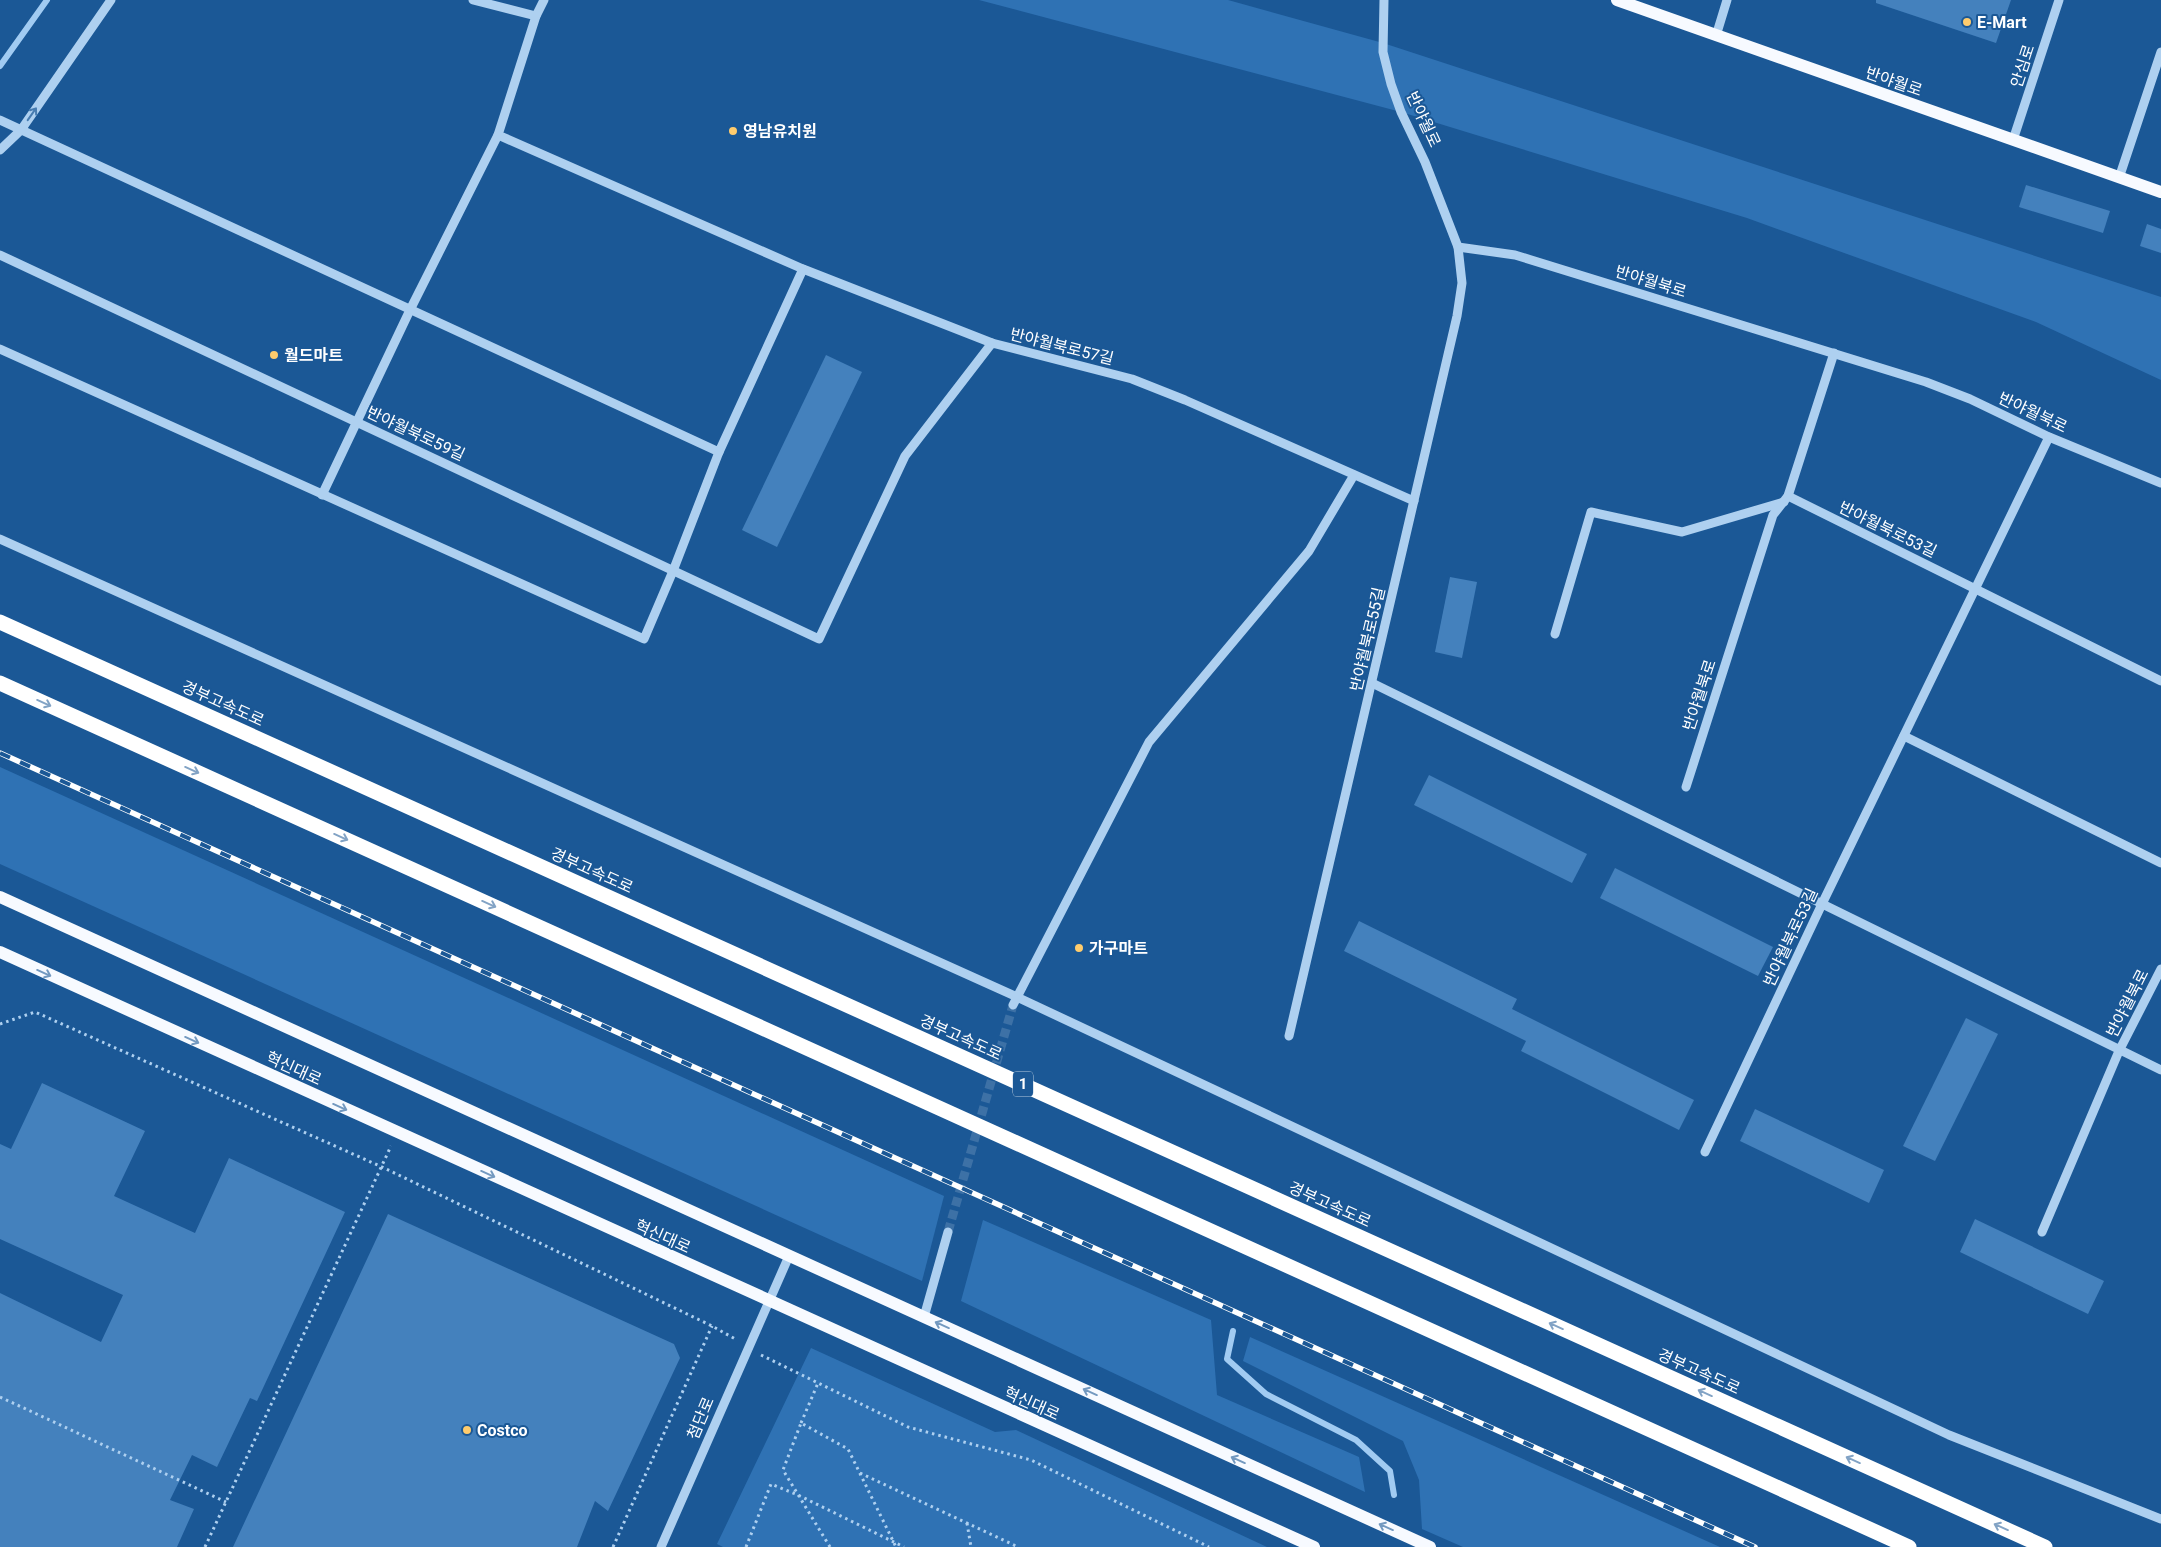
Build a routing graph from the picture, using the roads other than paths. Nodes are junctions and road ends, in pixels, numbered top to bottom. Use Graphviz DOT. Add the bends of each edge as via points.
graph roads {
  1 [pos="111,0"];
  2 [pos="473,0"];
  3 [pos="544,0"];
  4 [pos="1384,0"];
  5 [pos="1617,0"];
  6 [pos="1728,0"];
  7 [pos="2059,0"];
  8 [pos="536,16"];
  9 [pos="1716,36"];
  10 [pos="2161,52"];
  11 [pos="0,120"];
  12 [pos="21,130"];
  13 [pos="498,135"];
  14 [pos="2013,140"];
  15 [pos="0,150"];
  16 [pos="2119,178"];
  17 [pos="2161,192"];
  18 [pos="1458,247"];
  19 [pos="0,255"];
  20 [pos="803,269"];
  21 [pos="410,310"];
  22 [pos="992,343"];
  23 [pos="0,349"];
  24 [pos="1834,354"];
  25 [pos="357,422"];
  26 [pos="2049,437"];
  27 [pos="719,452"];
  28 [pos="1354,475"];
  29 [pos="2161,483"];
  30 [pos="322,494"];
  31 [pos="1786,499"];
  32 [pos="1414,501"];
  33 [pos="0,539"];
  34 [pos="673,570"];
  35 [pos="1975,589"];
  36 [pos="0,622"];
  37 [pos="1555,634"];
  38 [pos="819,639"];
  39 [pos="2161,681"];
  40 [pos="0,683"];
  41 [pos="1372,683"];
  42 [pos="1904,736"];
  43 [pos="1686,787"];
  44 [pos="2161,863"];
  45 [pos="0,897"];
  46 [pos="1822,904"];
  47 [pos="0,952"];
  48 [pos="2161,970"];
  49 [pos="1015,1001"];
  50 [pos="1289,1036"];
  51 [pos="2119,1051"];
  52 [pos="2161,1070"];
  53 [pos="1705,1152"];
  54 [pos="948,1232"];
  55 [pos="2042,1232"];
  56 [pos="789,1256"];
  57 [pos="767,1301"];
  58 [pos="924,1317"];
  59 [pos="2161,1519"];
  60 [pos="661,1547"];
  61 [pos="1314,1547"];
  62 [pos="1430,1547"];
  63 [pos="1910,1547"];
  64 [pos="2045,1547"];
  12 -- 1 [label="street, one-way"];
  2 -- 8 [label="street"];
  3 -- 8 [label="street"];
  4 -- 18 [label="street, 반야월로" via="1383,52 1391,84"];
  5 -- 9 [label="main road, 반야월로"];
  6 -- 9 [label="street"];
  7 -- 14 [label="street, 안심로"];
  8 -- 13 [label="street"];
  9 -- 14 [label="main road, 반야월로"];
  10 -- 16 [label="street"];
  11 -- 12 [label="street"];
  12 -- 15 [label="street"];
  12 -- 21 [label="street"];
  13 -- 20 [label="street"];
  13 -- 21 [label="street"];
  14 -- 16 [label="main road, 반야월로"];
  16 -- 17 [label="main road, 반야월로"];
  18 -- 24 [label="street, 반야월북로" via="1516,255"];
  18 -- 32 [label="street, 반야월북로55길" via="1462,283 1458,316"];
  19 -- 25 [label="street, 반야월북로59길"];
  20 -- 22 [label="street"];
  20 -- 27 [label="street"];
  21 -- 25 [label="street"];
  21 -- 27 [label="street"];
  22 -- 28 [label="street, 반야월북로57길" via="1132,379"];
  22 -- 38 [label="street, 반야월북로57길" via="905,456"];
  23 -- 30 [label="street"];
  24 -- 26 [label="street, 반야월북로" via="1935,385"];
  24 -- 31 [label="street, 반야월북로"];
  25 -- 30 [label="street"];
  25 -- 34 [label="street, 반야월북로59길"];
  26 -- 29 [label="street, 반야월북로"];
  26 -- 35 [label="street, 반야월북로53길"];
  27 -- 34 [label="street"];
  28 -- 32 [label="street, 반야월북로57길"];
  28 -- 49 [label="street" via="1309,551 1149,742"];
  30 -- 34 [label="street" via="644,639"];
  31 -- 35 [label="street, 반야월북로53길"];
  31 -- 37 [label="street" via="1682,532 1591,512"];
  31 -- 43 [label="street, 반야월북로" via="1773,515"];
  32 -- 41 [label="street, 반야월북로55길"];
  33 -- 49 [label="street"];
  34 -- 38 [label="street, 반야월북로59길"];
  35 -- 39 [label="street, 반야월북로53길"];
  35 -- 42 [label="street, 반야월북로53길"];
  64 -- 36 [label="highway, 경부고속도로 / 1, one-way"];
  40 -- 63 [label="highway, one-way"];
  41 -- 46 [label="street"];
  41 -- 50 [label="street, 반야월북로55길"];
  42 -- 44 [label="street"];
  42 -- 46 [label="street, 반야월북로53길"];
  45 -- 56 [label="main road"];
  46 -- 51 [label="street"];
  46 -- 53 [label="street, 반야월북로53길"];
  47 -- 57 [label="main road, 혁신대로, one-way"];
  48 -- 51 [label="street, 반야월북로"];
  49 -- 59 [label="street" via="1949,1435"];
  51 -- 52 [label="street"];
  51 -- 55 [label="street, 반야월북로"];
  54 -- 58 [label="street"];
  56 -- 57 [label="street, 첨단로"];
  56 -- 58 [label="main road"];
  57 -- 60 [label="street, 첨단로"];
  57 -- 61 [label="main road, 혁신대로"];
  62 -- 58 [label="main road, one-way"];
}
